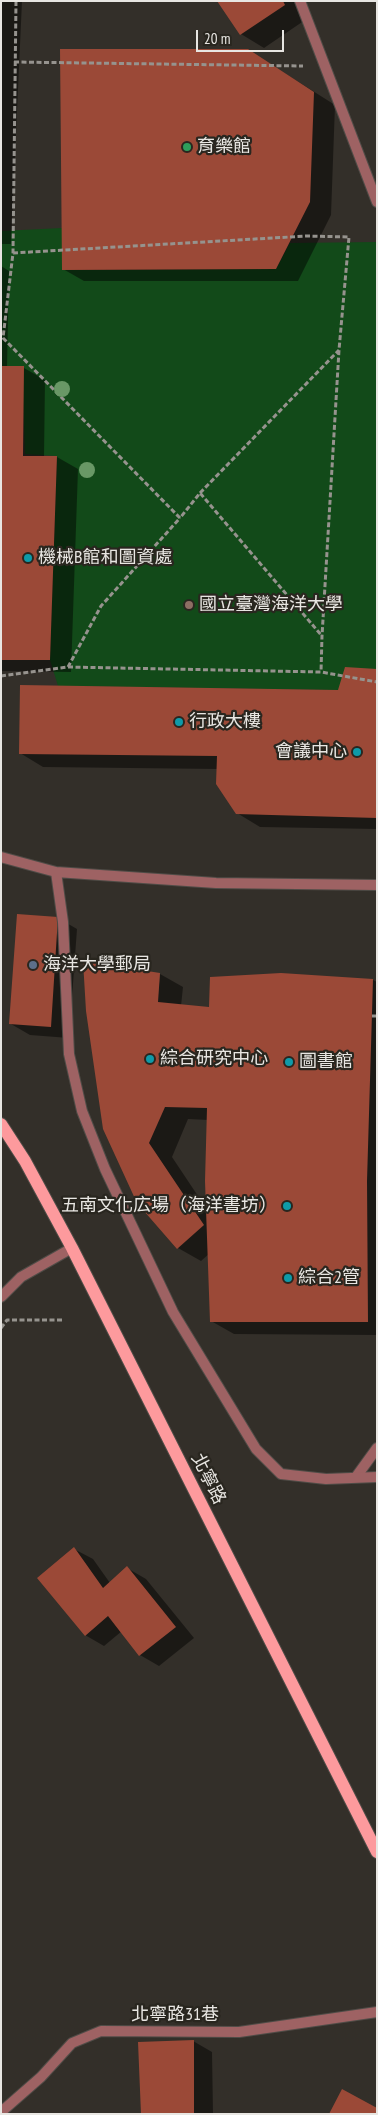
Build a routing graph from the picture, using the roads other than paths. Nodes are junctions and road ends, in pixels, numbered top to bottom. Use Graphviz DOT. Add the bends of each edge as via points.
graph roads {
  1 [pos="300,1"];
  2 [pos="377,202"];
  3 [pos="1,857"];
  4 [pos="56,872"];
  5 [pos="377,885"];
  6 [pos="1,1124"];
  7 [pos="72,1248"];
  8 [pos="1,1297"];
  9 [pos="377,1448"];
  10 [pos="356,1477"];
  11 [pos="377,1477"];
  12 [pos="377,1852"];
  13 [pos="377,2012"];
  14 [pos="1,2112"];
  1 -- 2 [label="street"];
  3 -- 4 [label="street"];
  4 -- 5 [label="street" via="216,883"];
  4 -- 10 [label="street" via="63,922 69,1054 82,1111 105,1168 173,1312 256,1449 282,1474 326,1479"];
  6 -- 7 [label="main road, 北寧路"];
  7 -- 8 [label="street" via="21,1277"];
  7 -- 12 [label="main road, 北寧路"];
  9 -- 10 [label="street"];
  10 -- 11 [label="street"];
  13 -- 14 [label="street, 北寧路31巷" via="239,2032 101,2031 72,2043 41,2077"];
}
